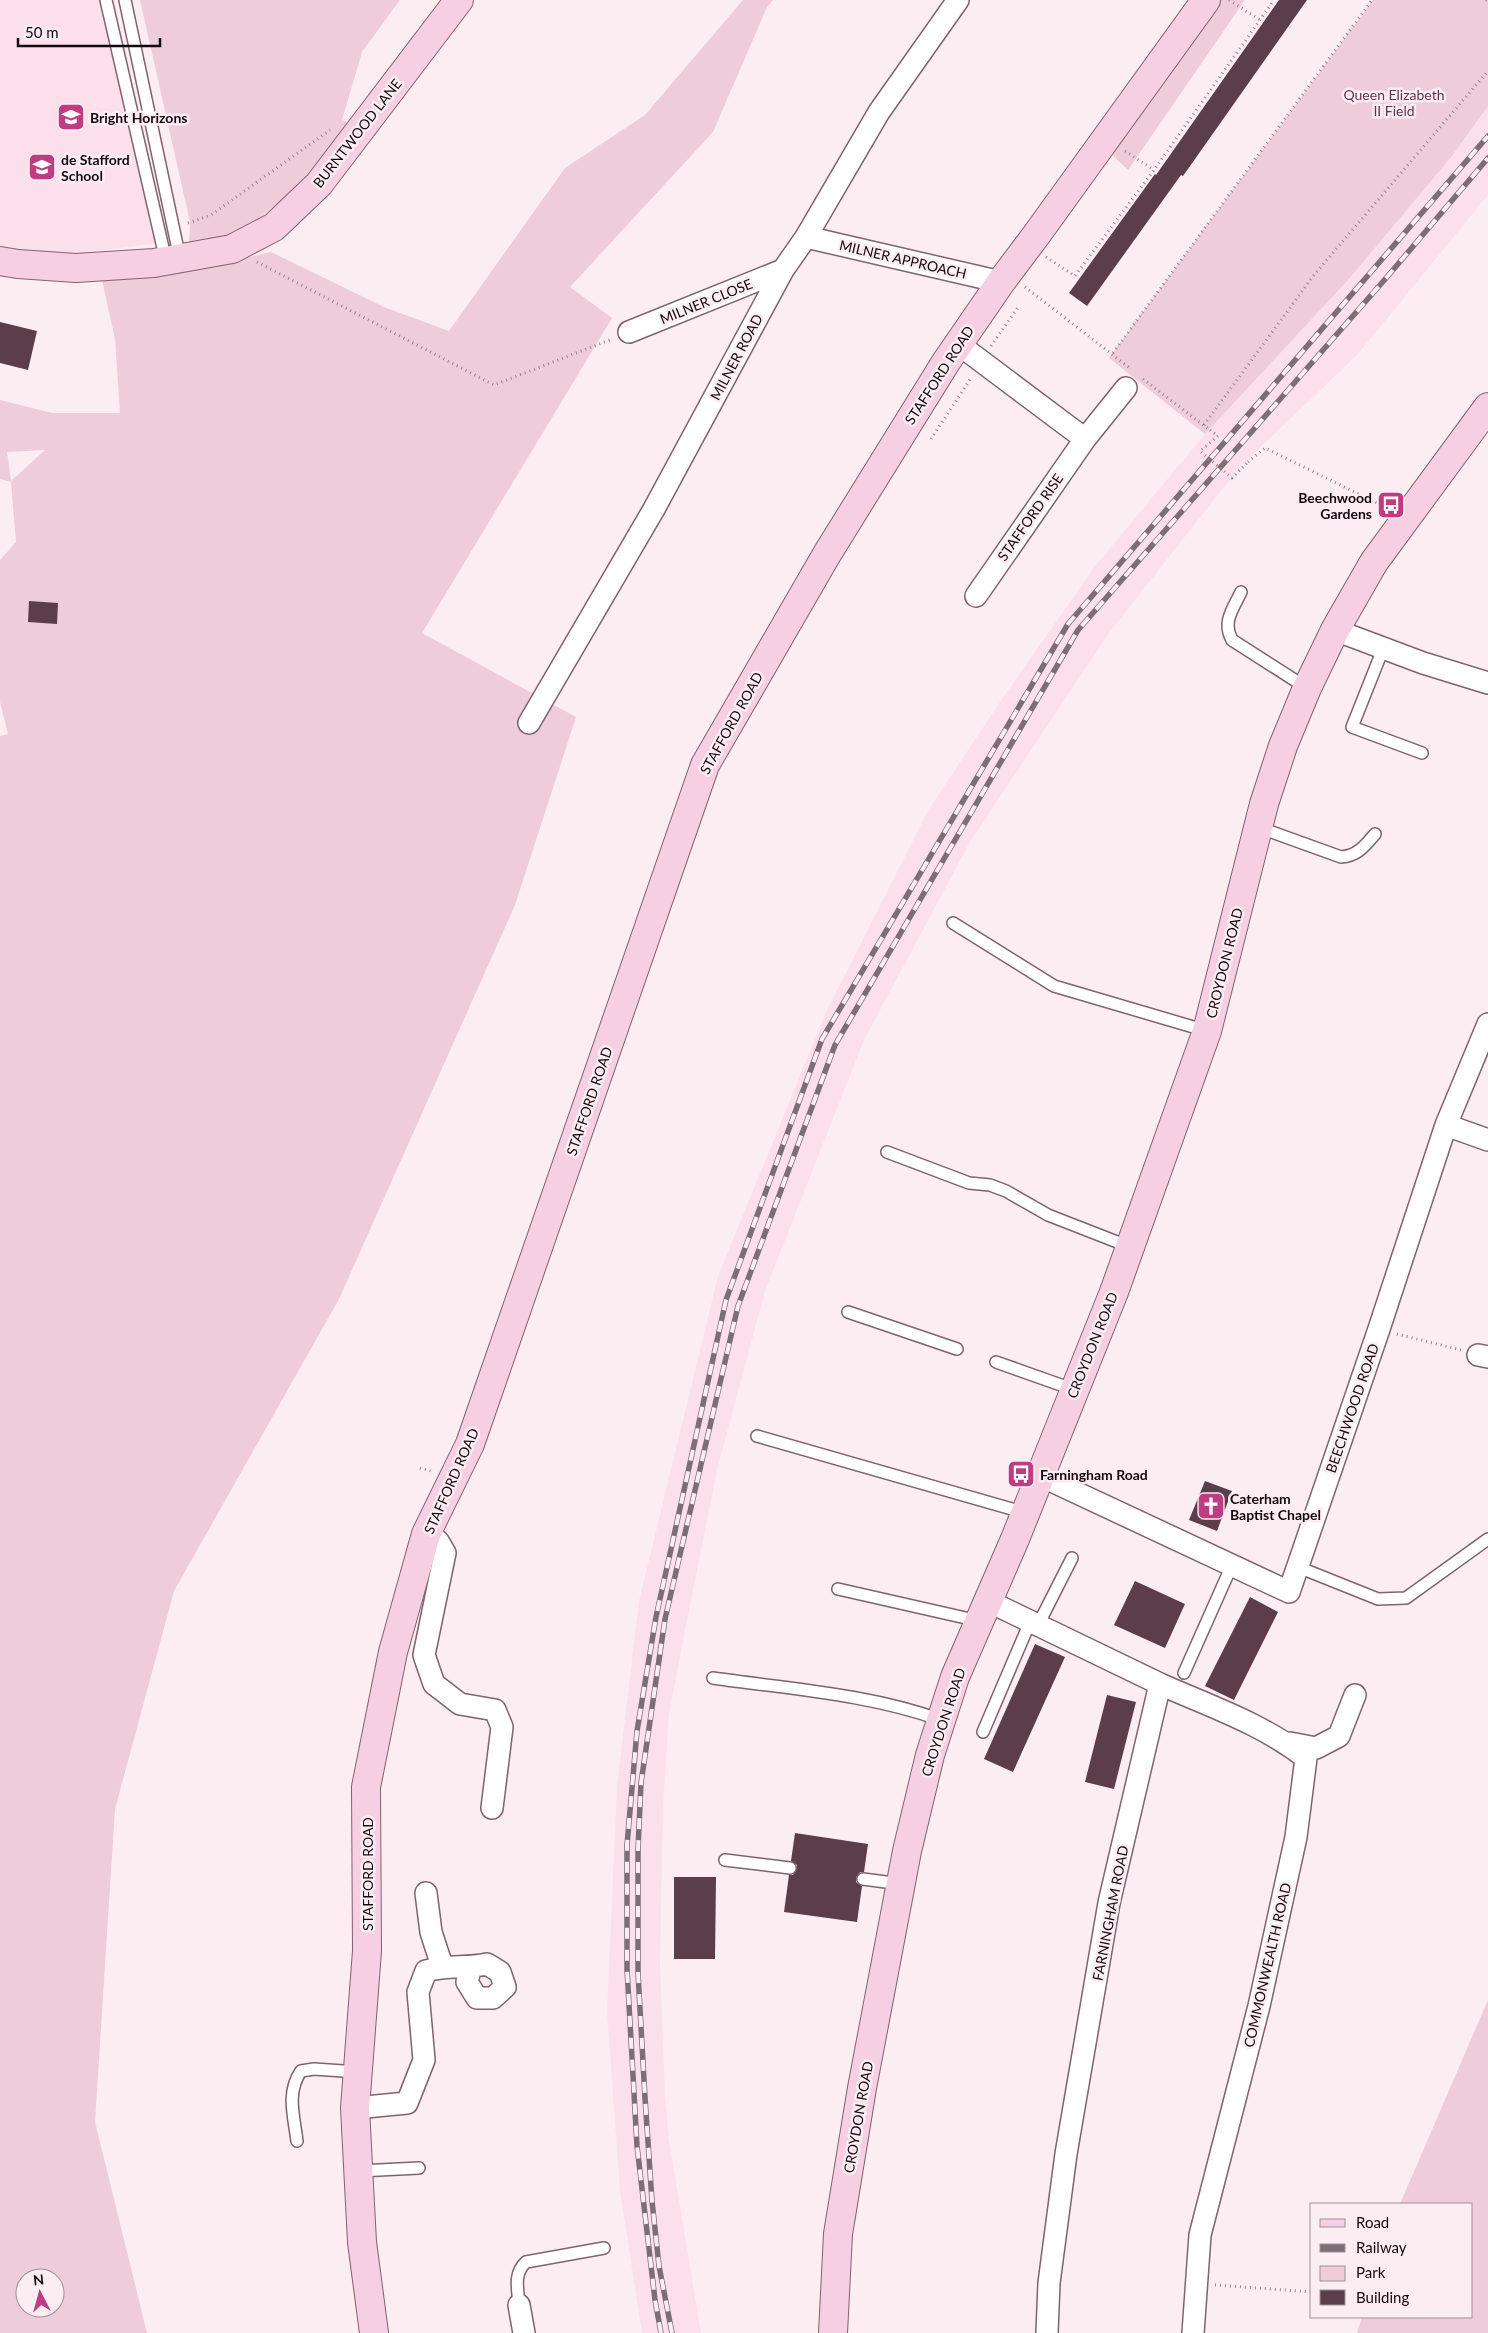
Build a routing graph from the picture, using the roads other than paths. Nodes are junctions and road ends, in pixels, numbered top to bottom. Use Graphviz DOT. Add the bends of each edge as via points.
graph roads {
  1 [pos="106,0"];
  2 [pos="125,0"];
  3 [pos="459,0"];
  4 [pos="958,0"];
  5 [pos="1206,0"];
  6 [pos="806,237"];
  7 [pos="173,260"];
  8 [pos="0,261"];
  9 [pos="783,270"];
  10 [pos="1004,278"];
  11 [pos="629,332"];
  12 [pos="958,343"];
  13 [pos="1134,379"];
  14 [pos="1488,407"];
  15 [pos="1085,439"];
  16 [pos="1241,592"];
  17 [pos="976,596"];
  18 [pos="1335,630"];
  19 [pos="1383,649"];
  20 [pos="1488,683"];
  21 [pos="1307,688"];
  22 [pos="529,722"];
  23 [pos="1422,753"];
  24 [pos="1258,827"];
  25 [pos="1375,834"];
  26 [pos="953,923"];
  27 [pos="1488,1024"];
  28 [pos="1207,1031"];
  29 [pos="1446,1125"];
  30 [pos="1488,1140"];
  31 [pos="886,1152"];
  32 [pos="1130,1247"];
  33 [pos="848,1312"];
  34 [pos="957,1349"];
  35 [pos="996,1362"];
  36 [pos="1075,1390"];
  37 [pos="757,1436"];
  38 [pos="1041,1476"];
  39 [pos="1026,1513"];
  40 [pos="426,1534"];
  41 [pos="1488,1539"];
  42 [pos="1072,1558"];
  43 [pos="1232,1566"];
  44 [pos="1298,1567"];
  45 [pos="838,1589"];
  46 [pos="984,1611"];
  47 [pos="1034,1624"];
  48 [pos="1184,1673"];
  49 [pos="713,1678"];
  50 [pos="1160,1684"];
  51 [pos="1355,1695"];
  52 [pos="942,1720"];
  53 [pos="983,1732"];
  54 [pos="1287,1743"];
  55 [pos="492,1808"];
  56 [pos="724,1860"];
  57 [pos="790,1868"];
  58 [pos="863,1879"];
  59 [pos="901,1884"];
  60 [pos="426,1893"];
  61 [pos="442,1966"];
  62 [pos="471,1967"];
  63 [pos="358,2072"];
  64 [pos="355,2108"];
  65 [pos="297,2141"];
  66 [pos="419,2168"];
  67 [pos="359,2171"];
  68 [pos="604,2248"];
  69 [pos="520,2305"];
  70 [pos="374,2333"];
  71 [pos="524,2333"];
  72 [pos="833,2333"];
  73 [pos="1047,2333"];
  74 [pos="1193,2333"];
  1 -- 7 [label="lane"];
  2 -- 7 [label="lane" via="174,229"];
  3 -- 7 [label="street, BURNTWOOD LANE" via="318,184 274,227 232,249"];
  4 -- 6 [label="street, MILNER ROAD" via="879,112"];
  5 -- 10 [label="street, STAFFORD ROAD"];
  6 -- 9 [label="street, MILNER ROAD"];
  6 -- 10 [label="street, MILNER APPROACH"];
  7 -- 8 [label="street, BURNTWOOD LANE" via="76,268"];
  9 -- 11 [label="street, MILNER CLOSE"];
  9 -- 22 [label="street, MILNER ROAD" via="654,509"];
  10 -- 12 [label="street, STAFFORD ROAD"];
  12 -- 15 [label="street"];
  12 -- 40 [label="street, STAFFORD ROAD" via="827,554 705,765 470,1444"];
  13 -- 15 [label="street, STAFFORD RISE"];
  14 -- 18 [label="street, CROYDON ROAD" via="1374,562"];
  15 -- 17 [label="street, STAFFORD RISE"];
  16 -- 21 [label="lane" via="1226,624 1232,640"];
  18 -- 19 [label="street"];
  18 -- 21 [label="street, CROYDON ROAD"];
  19 -- 20 [label="street"];
  19 -- 23 [label="lane" via="1352,727"];
  21 -- 24 [label="street, CROYDON ROAD" via="1283,746"];
  24 -- 25 [label="lane" via="1341,857 1358,852"];
  24 -- 28 [label="street, CROYDON ROAD"];
  26 -- 28 [label="lane" via="1054,986"];
  27 -- 29 [label="street, BEECHWOOD ROAD"];
  28 -- 32 [label="street, CROYDON ROAD"];
  29 -- 30 [label="street"];
  29 -- 44 [label="street, BEECHWOOD ROAD"];
  31 -- 32 [label="lane" via="969,1182 1006,1191 1048,1215"];
  32 -- 36 [label="street, CROYDON ROAD"];
  33 -- 34 [label="lane"];
  35 -- 36 [label="lane"];
  36 -- 38 [label="street, CROYDON ROAD"];
  37 -- 39 [label="lane"];
  38 -- 39 [label="street, CROYDON ROAD"];
  38 -- 43 [label="street, BEECHWOOD ROAD"];
  39 -- 46 [label="street, CROYDON ROAD"];
  40 -- 55 [label="street" via="438,1541 445,1553 424,1656 434,1684 460,1704 495,1710 502,1727"];
  40 -- 63 [label="street, STAFFORD ROAD" via="393,1652 366,1788 367,1951"];
  41 -- 44 [label="lane" via="1406,1598 1378,1599"];
  42 -- 47 [label="lane"];
  43 -- 44 [label="street, BEECHWOOD ROAD" via="1289,1592"];
  43 -- 48 [label="lane"];
  45 -- 46 [label="lane"];
  46 -- 47 [label="street"];
  46 -- 52 [label="street, CROYDON ROAD" via="955,1677"];
  47 -- 50 [label="street"];
  47 -- 53 [label="lane"];
  49 -- 52 [label="lane" via="848,1697 917,1711"];
  50 -- 54 [label="street, COMMONWEALTH ROAD"];
  50 -- 73 [label="street, FARNINGHAM ROAD" via="1109,1903 1066,2154 1049,2283"];
  51 -- 54 [label="street" via="1339,1736 1316,1748"];
  52 -- 59 [label="street, CROYDON ROAD" via="930,1755"];
  54 -- 74 [label="street, COMMONWEALTH ROAD" via="1306,1758 1296,1837 1258,2006 1200,2235"];
  56 -- 57 [label="lane"];
  58 -- 59 [label="lane"];
  59 -- 72 [label="street, CROYDON ROAD" via="838,2234"];
  60 -- 61 [label="street" via="431,1932"];
  61 -- 62 [label="street"];
  61 -- 64 [label="street" via="426,1971 418,1992 424,2060 408,2103"];
  63 -- 64 [label="street, STAFFORD ROAD"];
  63 -- 65 [label="lane" via="301,2071 291,2094"];
  64 -- 67 [label="street, STAFFORD ROAD"];
  66 -- 67 [label="lane"];
  67 -- 70 [label="street, STAFFORD ROAD" via="362,2242"];
  68 -- 69 [label="lane" via="526,2262 516,2276"];
  69 -- 71 [label="street"];
}
